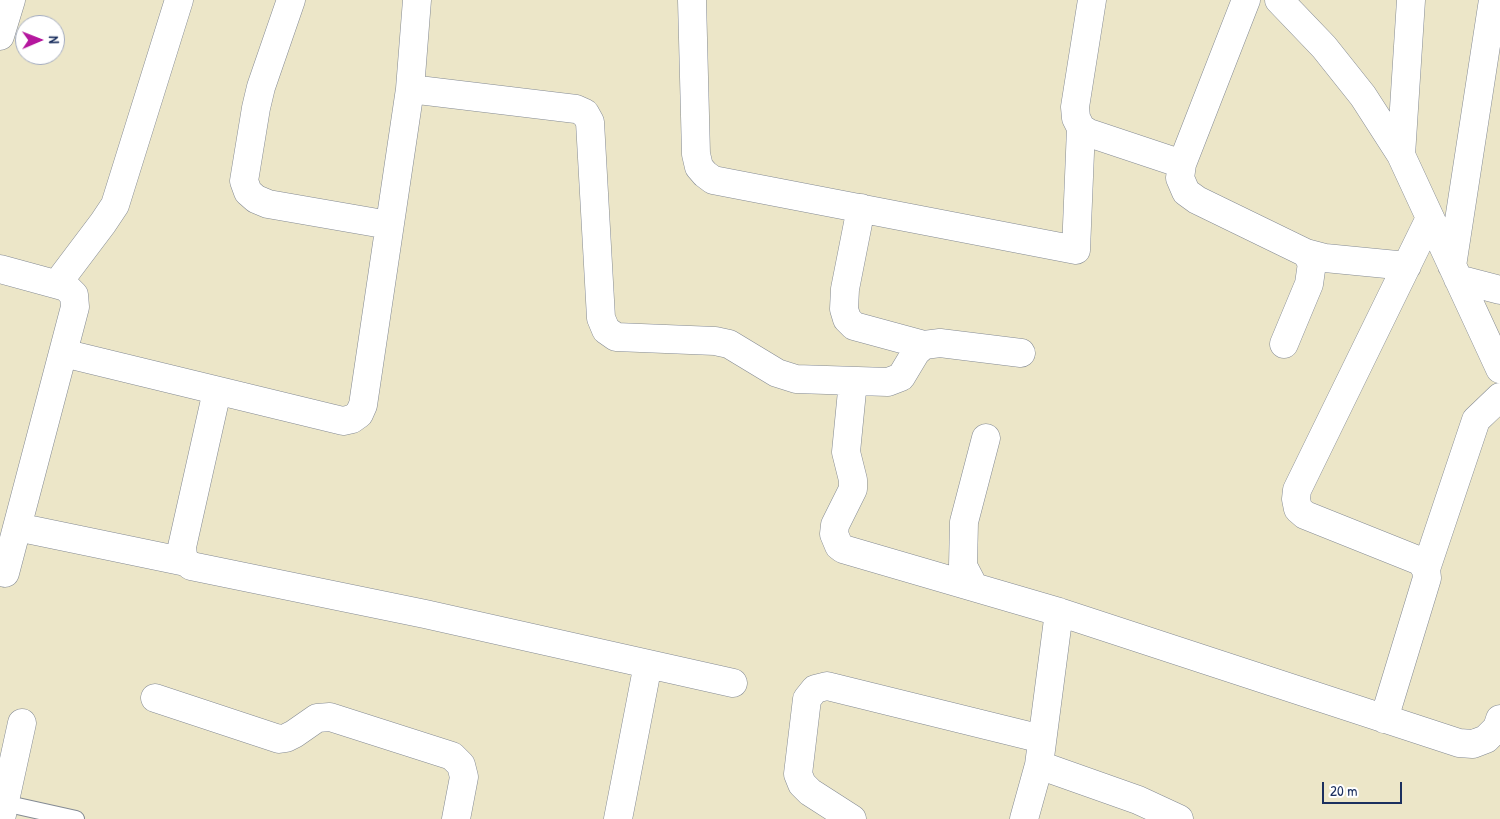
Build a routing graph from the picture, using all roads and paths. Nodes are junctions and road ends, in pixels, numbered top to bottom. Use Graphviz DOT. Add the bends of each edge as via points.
graph roads {
  1 [pos="11,0"];
  2 [pos="179,0"];
  3 [pos="291,0"];
  4 [pos="417,0"];
  5 [pos="692,0"];
  6 [pos="1092,0"];
  7 [pos="1246,0"];
  8 [pos="1411,0"];
  9 [pos="1493,0"];
  10 [pos="1286,4"];
  11 [pos="0,36"];
  12 [pos="410,89"];
  13 [pos="1488,107"];
  14 [pos="1081,128"];
  15 [pos="1401,155"];
  16 [pos="1182,164"];
  17 [pos="861,208"];
  18 [pos="1430,218"];
  19 [pos="389,225"];
  20 [pos="1306,253"];
  21 [pos="1407,266"];
  22 [pos="0,269"];
  23 [pos="1455,272"];
  24 [pos="57,284"];
  25 [pos="1500,290"];
  26 [pos="1284,344"];
  27 [pos="924,345"];
  28 [pos="63,353"];
  29 [pos="1021,353"];
  30 [pos="1500,369"];
  31 [pos="853,381"];
  32 [pos="216,391"];
  33 [pos="1500,396"];
  34 [pos="986,438"];
  35 [pos="17,527"];
  36 [pos="186,562"];
  37 [pos="1426,569"];
  38 [pos="5,573"];
  39 [pos="974,587"];
  40 [pos="1058,612"];
  41 [pos="648,664"];
  42 [pos="733,683"];
  43 [pos="155,698"];
  44 [pos="1384,719"];
  45 [pos="1500,719"];
  46 [pos="22,723"];
  47 [pos="1040,752"];
  48 [pos="2,811"];
  49 [pos="76,819"];
  50 [pos="456,819"];
  51 [pos="618,819"];
  52 [pos="852,819"];
  53 [pos="1024,819"];
  54 [pos="1179,819"];
  1 -- 11 [label="street"];
  2 -- 24 [label="street" via="115,205"];
  3 -- 19 [label="street" via="256,108 244,181 248,192 268,204"];
  4 -- 12 [label="street"];
  5 -- 17 [label="street" via="699,167 713,180"];
  6 -- 14 [label="street" via="1075,107"];
  7 -- 16 [label="street"];
  8 -- 15 [label="street"];
  9 -- 13 [label="street"];
  10 -- 15 [label="street" via="1363,96"];
  12 -- 19 [label="street"];
  12 -- 31 [label="street" via="576,109 585,113 590,122 600,318 606,330 616,337 715,341 729,344 777,373 796,379"];
  13 -- 23 [label="street"];
  14 -- 16 [label="street"];
  14 -- 17 [label="street" via="1076,250"];
  15 -- 18 [label="street"];
  16 -- 20 [label="street" via="1180,178 1186,192 1197,200"];
  17 -- 27 [label="street" via="845,289 847,319 854,326"];
  18 -- 21 [label="street"];
  18 -- 23 [label="street"];
  19 -- 32 [label="street" via="363,406 359,414 343,421"];
  20 -- 21 [label="street"];
  20 -- 26 [label="street" via="1312,263 1310,284"];
  21 -- 37 [label="street" via="1297,490 1296,499 1298,508 1305,515 1420,561"];
  22 -- 24 [label="street"];
  23 -- 25 [label="street"];
  23 -- 30 [label="street"];
  24 -- 28 [label="street" via="74,295 75,307"];
  27 -- 29 [label="street" via="940,343"];
  27 -- 31 [label="street" via="901,376 888,382"];
  28 -- 32 [label="street"];
  28 -- 35 [label="street"];
  31 -- 39 [label="street" via="846,452 853,489 835,525 834,534 839,546"];
  32 -- 36 [label="street" via="182,547"];
  33 -- 37 [label="street" via="1476,420"];
  34 -- 39 [label="street" via="964,522 962,566"];
  35 -- 36 [label="street"];
  35 -- 38 [label="street"];
  36 -- 41 [label="street" via="191,566"];
  37 -- 44 [label="street" via="1427,578"];
  39 -- 40 [label="street"];
  40 -- 44 [label="street"];
  40 -- 47 [label="street"];
  41 -- 42 [label="street"];
  41 -- 51 [label="street"];
  43 -- 50 [label="street" via="279,739 294,734 317,718 330,718 452,756 461,765 464,777"];
  44 -- 45 [label="street" via="1459,743 1473,744 1486,739"];
  46 -- 48 [label="street"];
  47 -- 52 [label="street" via="827,686 815,689 807,699 798,774 810,792"];
  47 -- 53 [label="street"];
  47 -- 54 [label="street"];
  48 -- 49 [label="lane"];
}
